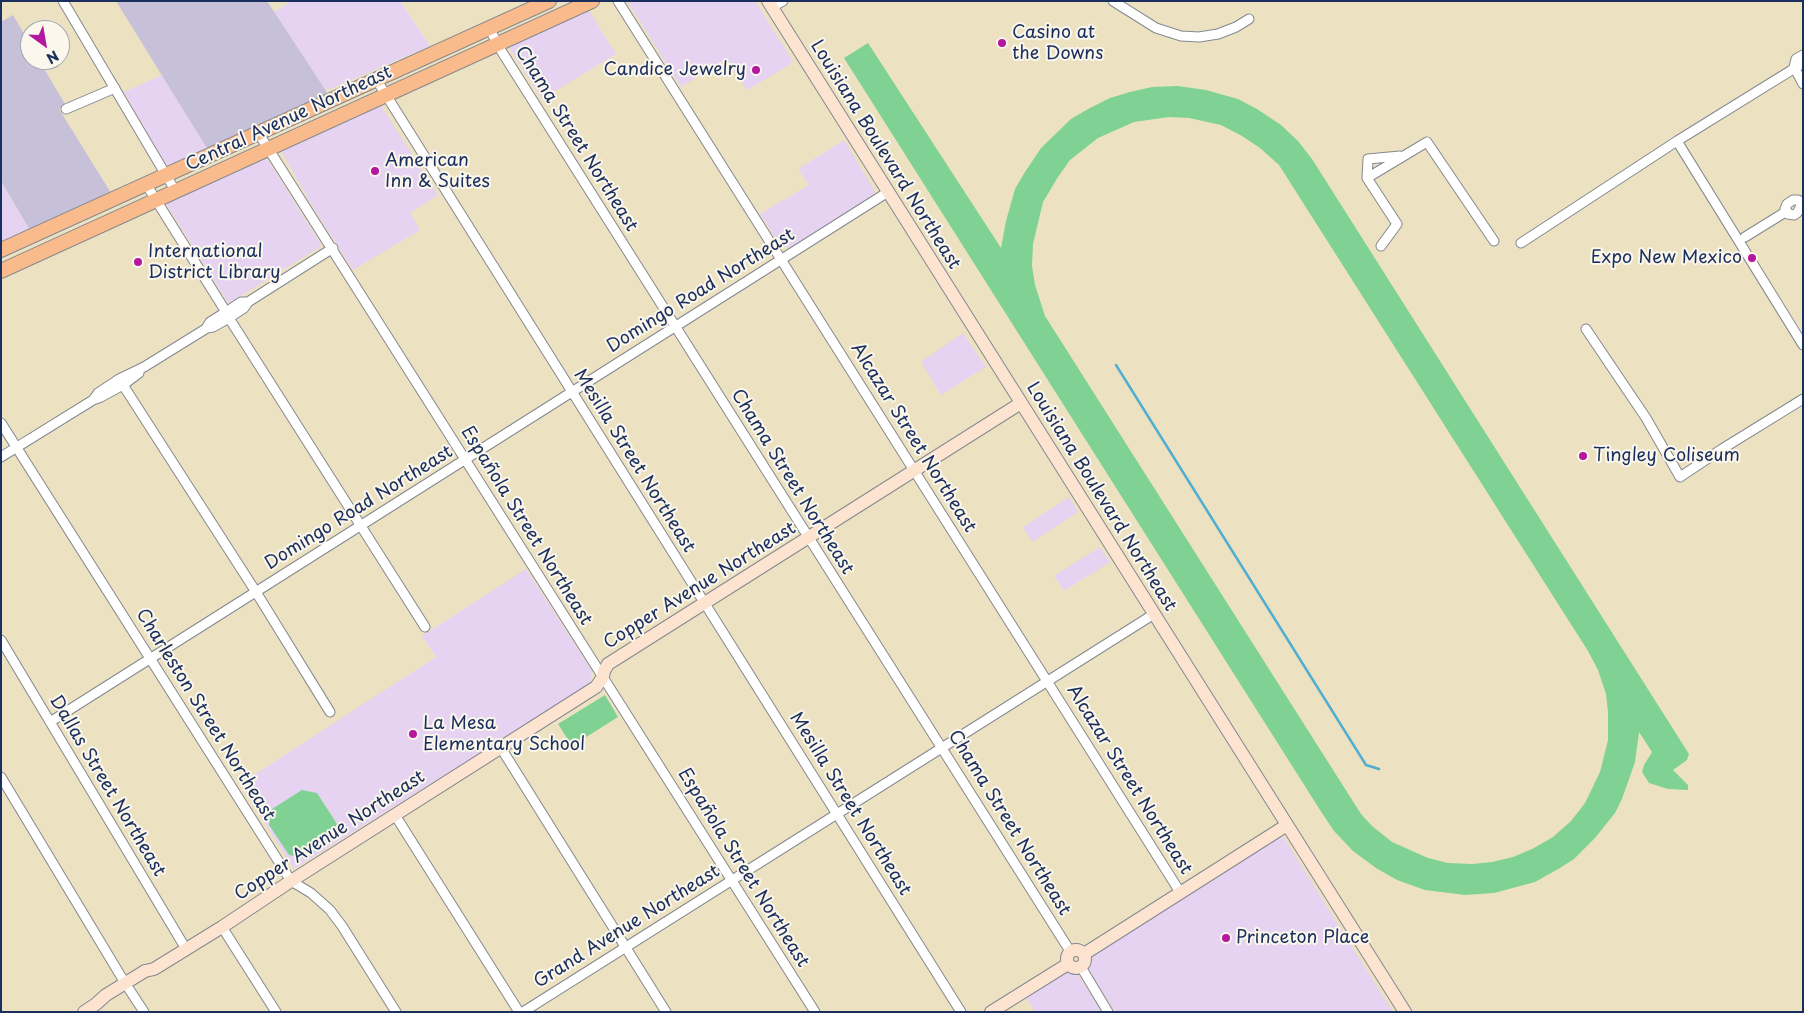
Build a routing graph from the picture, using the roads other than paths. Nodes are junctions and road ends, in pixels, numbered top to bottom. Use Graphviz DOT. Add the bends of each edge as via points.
graph roads {
  1 [pos="63,1"];
  2 [pos="549,1"];
  3 [pos="592,1"];
  4 [pos="618,1"];
  5 [pos="1113,1"];
  6 [pos="774,3"];
  7 [pos="1248,19"];
  8 [pos="489,28"];
  9 [pos="497,45"];
  10 [pos="1803,55"];
  11 [pos="1803,63"];
  12 [pos="1794,67"];
  13 [pos="376,80"];
  14 [pos="1803,84"];
  15 [pos="116,88"];
  16 [pos="386,95"];
  17 [pos="66,109"];
  18 [pos="259,134"];
  19 [pos="1677,141"];
  20 [pos="269,149"];
  21 [pos="1405,155"];
  22 [pos="166,175"];
  23 [pos="1367,178"];
  24 [pos="146,184"];
  25 [pos="176,192"];
  26 [pos="888,192"];
  27 [pos="156,201"];
  28 [pos="1801,202"];
  29 [pos="1746,237"];
  30 [pos="1494,240"];
  31 [pos="1521,243"];
  32 [pos="1381,246"];
  33 [pos="333,248"];
  34 [pos="1,250"];
  35 [pos="781,259"];
  36 [pos="1,271"];
  37 [pos="227,315"];
  38 [pos="675,326"];
  39 [pos="1586,329"];
  40 [pos="1803,345"];
  41 [pos="144,367"];
  42 [pos="123,385"];
  43 [pos="572,392"];
  44 [pos="1803,399"];
  45 [pos="93,400"];
  46 [pos="1021,403"];
  47 [pos="1,424"];
  48 [pos="16,448"];
  49 [pos="1,457"];
  50 [pos="465,459"];
  51 [pos="915,470"];
  52 [pos="360,526"];
  53 [pos="808,538"];
  54 [pos="256,592"];
  55 [pos="704,602"];
  56 [pos="1154,614"];
  57 [pos="425,627"];
  58 [pos="1,640"];
  59 [pos="150,659"];
  60 [pos="603,678"];
  61 [pos="1048,682"];
  62 [pos="330,712"];
  63 [pos="50,722"];
  64 [pos="501,748"];
  65 [pos="942,748"];
  66 [pos="1,777"];
  67 [pos="837,814"];
  68 [pos="395,815"];
  69 [pos="1287,825"];
  70 [pos="732,880"];
  71 [pos="291,881"];
  72 [pos="1180,892"];
  73 [pos="222,927"];
  74 [pos="626,947"];
  75 [pos="186,949"];
  76 [pos="1084,954"];
  77 [pos="1069,957"];
  78 [pos="1081,967"];
  79 [pos="127,986"];
  80 [pos="84,1012"];
  81 [pos="144,1012"];
  82 [pos="276,1012"];
  83 [pos="396,1012"];
  84 [pos="519,1012"];
  85 [pos="523,1012"];
  86 [pos="666,1012"];
  87 [pos="815,1012"];
  88 [pos="961,1012"];
  89 [pos="991,1012"];
  90 [pos="1108,1012"];
  91 [pos="1405,1012"];
  1 -- 15 [label="street"];
  2 -- 8 [label="main road"];
  3 -- 9 [label="main road, Central Avenue Northeast"];
  4 -- 35 [label="street, Alcazar Street Northeast"];
  5 -- 7 [label="street" via="1156,28 1182,36 1218,34"];
  6 -- 26 [label="street, Louisiana Boulevard Northeast"];
  8 -- 9 [label="street, Chama Street Northeast"];
  8 -- 13 [label="main road"];
  9 -- 16 [label="main road, Central Avenue Northeast"];
  9 -- 38 [label="street, Chama Street Northeast"];
  10 -- 12 [label="street" via="1796,59"];
  11 -- 12 [label="street"];
  12 -- 14 [label="street"];
  12 -- 19 [label="street"];
  13 -- 16 [label="street, Mesilla Street Northeast"];
  13 -- 18 [label="main road"];
  15 -- 17 [label="street"];
  15 -- 22 [label="street"];
  16 -- 20 [label="main road, Central Avenue Northeast"];
  16 -- 43 [label="street, Mesilla Street Northeast"];
  18 -- 20 [label="street, Española Street Northeast"];
  18 -- 22 [label="main road"];
  19 -- 31 [label="street"];
  19 -- 40 [label="street"];
  20 -- 25 [label="main road, Central Avenue Northeast"];
  20 -- 33 [label="street, Española Street Northeast"];
  21 -- 23 [label="street"];
  21 -- 23 [label="street" via="1368,158"];
  21 -- 30 [label="street" via="1426,142"];
  22 -- 24 [label="main road"];
  22 -- 25 [label="street"];
  23 -- 32 [label="street" via="1398,224"];
  24 -- 27 [label="street"];
  24 -- 34 [label="main road"];
  25 -- 27 [label="main road, Central Avenue Northeast"];
  26 -- 35 [label="street, Domingo Road Northeast"];
  26 -- 46 [label="street, Louisiana Boulevard Northeast"];
  27 -- 36 [label="main road, Central Avenue Northeast"];
  27 -- 37 [label="street"];
  28 -- 29 [label="street" via="1792,200 1787,204 1787,212"];
  33 -- 37 [label="street" via="248,302 241,302"];
  33 -- 50 [label="street, Española Street Northeast"];
  35 -- 38 [label="street, Domingo Road Northeast"];
  35 -- 51 [label="street, Alcazar Street Northeast"];
  37 -- 41 [label="street" via="210,322 207,328"];
  37 -- 52 [label="street"];
  38 -- 43 [label="street, Domingo Road Northeast"];
  38 -- 53 [label="street, Chama Street Northeast"];
  39 -- 44 [label="street" via="1646,418 1680,477"];
  41 -- 42 [label="street"];
  41 -- 45 [label="street" via="119,379"];
  42 -- 45 [label="street"];
  42 -- 54 [label="street"];
  43 -- 50 [label="street, Domingo Road Northeast"];
  43 -- 55 [label="street, Mesilla Street Northeast"];
  45 -- 48 [label="street"];
  46 -- 51 [label="street, Copper Avenue Northeast"];
  46 -- 56 [label="street, Louisiana Boulevard Northeast"];
  47 -- 48 [label="street, Charleston Street Northeast"];
  48 -- 49 [label="street"];
  48 -- 59 [label="street, Charleston Street Northeast"];
  50 -- 52 [label="street, Domingo Road Northeast"];
  50 -- 60 [label="street, Española Street Northeast"];
  51 -- 53 [label="street, Copper Avenue Northeast"];
  51 -- 61 [label="street, Alcazar Street Northeast"];
  52 -- 54 [label="street, Domingo Road Northeast"];
  52 -- 57 [label="street"];
  53 -- 55 [label="street, Copper Avenue Northeast"];
  53 -- 65 [label="street, Chama Street Northeast"];
  54 -- 59 [label="street, Domingo Road Northeast"];
  54 -- 62 [label="street"];
  55 -- 60 [label="street, Copper Avenue Northeast" via="608,664"];
  55 -- 67 [label="street, Mesilla Street Northeast"];
  56 -- 61 [label="street, Grand Avenue Northeast"];
  56 -- 69 [label="street, Louisiana Boulevard Northeast"];
  58 -- 63 [label="street, Dallas Street Northeast"];
  59 -- 63 [label="street, Domingo Road Northeast"];
  59 -- 71 [label="street, Charleston Street Northeast"];
  60 -- 64 [label="street, Copper Avenue Northeast" via="596,687"];
  60 -- 70 [label="street, Española Street Northeast"];
  61 -- 65 [label="street, Grand Avenue Northeast"];
  61 -- 72 [label="street, Alcazar Street Northeast"];
  63 -- 75 [label="street, Dallas Street Northeast"];
  64 -- 68 [label="street, Copper Avenue Northeast"];
  64 -- 74 [label="street"];
  65 -- 67 [label="street, Grand Avenue Northeast"];
  65 -- 77 [label="street, Chama Street Northeast"];
  66 -- 79 [label="street"];
  67 -- 70 [label="street, Grand Avenue Northeast"];
  67 -- 88 [label="street, Mesilla Street Northeast"];
  68 -- 71 [label="street, Copper Avenue Northeast"];
  68 -- 84 [label="street"];
  69 -- 72 [label="street"];
  69 -- 91 [label="street, Louisiana Boulevard Northeast"];
  70 -- 74 [label="street, Grand Avenue Northeast"];
  70 -- 87 [label="street, Española Street Northeast"];
  71 -- 73 [label="street, Copper Avenue Northeast"];
  71 -- 83 [label="street, Charleston Street Northeast" via="330,910"];
  72 -- 76 [label="street"];
  73 -- 75 [label="street, Copper Avenue Northeast"];
  73 -- 82 [label="street"];
  74 -- 85 [label="street, Grand Avenue Northeast"];
  74 -- 86 [label="street"];
  75 -- 79 [label="street, Copper Avenue Northeast" via="148,976"];
  76 -- 77 [label="street" via="1076,949"];
  76 -- 78 [label="street"];
  77 -- 78 [label="street" via="1072,967"];
  77 -- 89 [label="street"];
  78 -- 90 [label="street"];
  79 -- 80 [label="street, Copper Avenue Northeast" via="109,1000"];
  79 -- 81 [label="street"];
}
